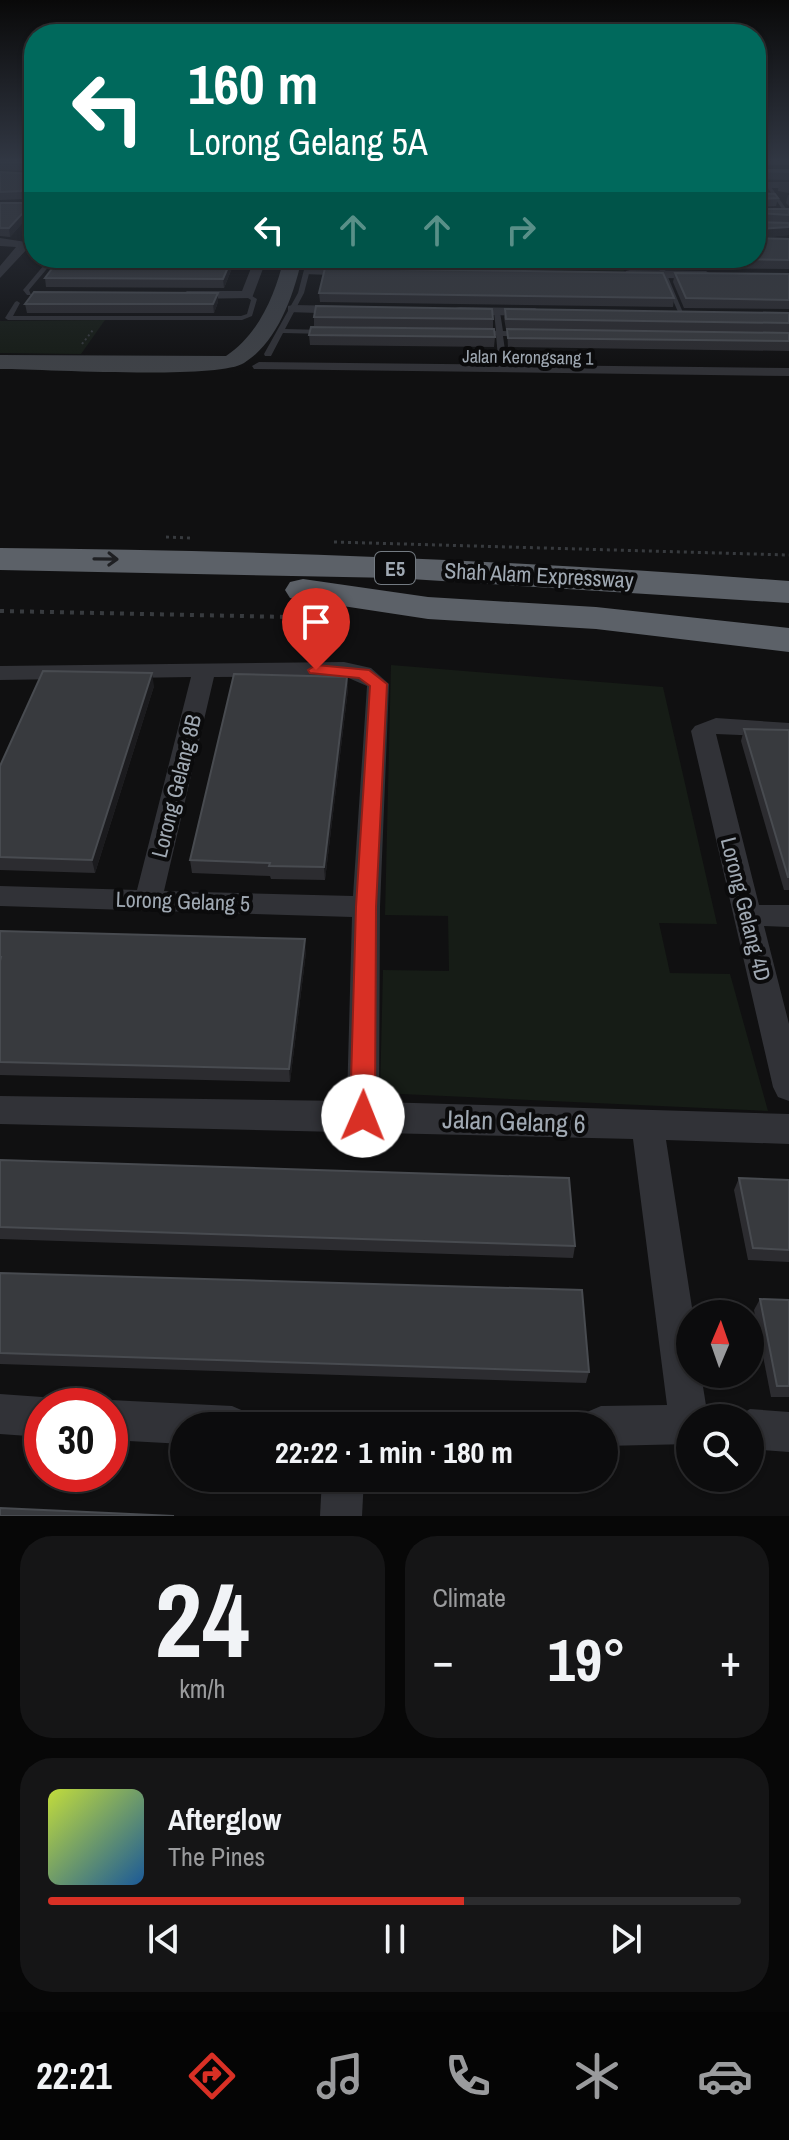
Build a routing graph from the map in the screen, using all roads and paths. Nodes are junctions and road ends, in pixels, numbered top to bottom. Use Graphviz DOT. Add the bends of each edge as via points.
graph roads {
  1 [pos="0,242"];
  2 [pos="45,268"];
  3 [pos="257,268"];
  4 [pos="300,268"];
  5 [pos="303,268"];
  6 [pos="342,268"];
  7 [pos="489,268"];
  8 [pos="662,268"];
  9 [pos="367,272"];
  10 [pos="488,273"];
  11 [pos="510,273"];
  12 [pos="0,274"];
  13 [pos="618,274"];
  14 [pos="665,275"];
  15 [pos="717,275"];
  16 [pos="29,294"];
  17 [pos="44,294"];
  18 [pos="169,295"];
  19 [pos="247,295"];
  20 [pos="17,303"];
  21 [pos="293,309"];
  22 [pos="367,310"];
  23 [pos="441,311"];
  24 [pos="497,312"];
  25 [pos="543,312"];
  26 [pos="667,314"];
  27 [pos="689,314"];
  28 [pos="281,331"];
  29 [pos="343,332"];
  30 [pos="468,333"];
  31 [pos="499,334"];
  32 [pos="531,334"];
  33 [pos="502,357"];
  34 [pos="264,360"];
  35 [pos="789,361"];
  36 [pos="0,362"];
  37 [pos="789,372"];
  38 [pos="164,537"];
  39 [pos="193,538"];
  40 [pos="325,542"];
  41 [pos="789,555"];
  42 [pos="0,559"];
  43 [pos="266,561"];
  44 [pos="789,575"];
  45 [pos="0,584"];
  46 [pos="303,590"];
  47 [pos="789,592"];
  48 [pos="789,616"];
  49 [pos="789,640"];
  50 [pos="204,671"];
  51 [pos="2,678"];
  52 [pos="789,730"];
  53 [pos="0,896"];
  54 [pos="148,900"];
  55 [pos="366,907"];
  56 [pos="747,915"];
  57 [pos="789,916"];
  58 [pos="789,1087"];
  59 [pos="0,1110"];
  60 [pos="363,1116"];
  61 [pos="648,1126"];
  62 [pos="789,1129"];
  63 [pos="686,1404"];
  64 [pos="0,1414"];
  65 [pos="24,1416"];
  66 [pos="128,1421"];
  67 [pos="170,1423"];
  68 [pos="676,1424"];
  69 [pos="618,1426"];
  70 [pos="764,1430"];
  71 [pos="789,1432"];
  72 [pos="342,1492"];
  73 [pos="341,1516"];
  1 -- 12 [label="street" via="22,244"];
  2 -- 16 [label="lane" via="26,290"];
  3 -- 19 [label="street"];
  4 -- 36 [label="street" via="240,357 230,362"];
  5 -- 21 [label="lane"];
  6 -- 9 [label="street"];
  7 -- 10 [label="lane"];
  8 -- 14 [label="lane"];
  10 -- 11 [label="street"];
  13 -- 14 [label="street"];
  14 -- 15 [label="street"];
  14 -- 27 [label="lane"];
  16 -- 17 [label="street"];
  18 -- 19 [label="street"];
  19 -- 20 [label="lane" via="254,299 250,315 242,318 8,318"];
  21 -- 22 [label="street"];
  21 -- 28 [label="lane"];
  23 -- 24 [label="street"];
  24 -- 25 [label="street"];
  24 -- 31 [label="lane"];
  26 -- 27 [label="street"];
  28 -- 29 [label="lane"];
  28 -- 34 [label="lane"];
  30 -- 31 [label="lane"];
  31 -- 32 [label="lane"];
  31 -- 33 [label="lane"];
  33 -- 34 [label="street, Jalan Kerongsang 1"];
  33 -- 35 [label="street, Jalan Kerongsang 1"];
  34 -- 37 [label="street"];
  38 -- 39 [label="path"];
  40 -- 41 [label="path"];
  42 -- 43 [label="highway, Shah Alam Expressway / E5, one-way"];
  43 -- 44 [label="highway" via="387,556"];
  43 -- 47 [label="highway, Shah Alam Expressway / E5"];
  45 -- 46 [label="highway, Shah Alam Expressway / E5"];
  46 -- 48 [label="highway, Shah Alam Expressway / E5"];
  46 -- 49 [label="highway" via="428,608 596,618"];
  50 -- 51 [label="street"];
  50 -- 54 [label="street, Lorong Gelang 8B"];
  50 -- 55 [label="street" via="344,669 363,673 378,684"];
  52 -- 56 [label="street, Lorong Gelang 4D" via="716,725 703,731"];
  53 -- 54 [label="street, Lorong Gelang 5"];
  54 -- 55 [label="street, Lorong Gelang 5"];
  55 -- 60 [label="street"];
  56 -- 57 [label="street"];
  56 -- 58 [label="street, Lorong Gelang 4D"];
  59 -- 60 [label="street, Jalan Gelang 6"];
  60 -- 61 [label="street, Jalan Gelang 6"];
  61 -- 62 [label="street, Jalan Gelang 6"];
  61 -- 63 [label="street"];
  64 -- 65 [label="street"];
  66 -- 67 [label="street"];
  68 -- 69 [label="street"];
  70 -- 71 [label="street"];
  72 -- 73 [label="street"];
}
